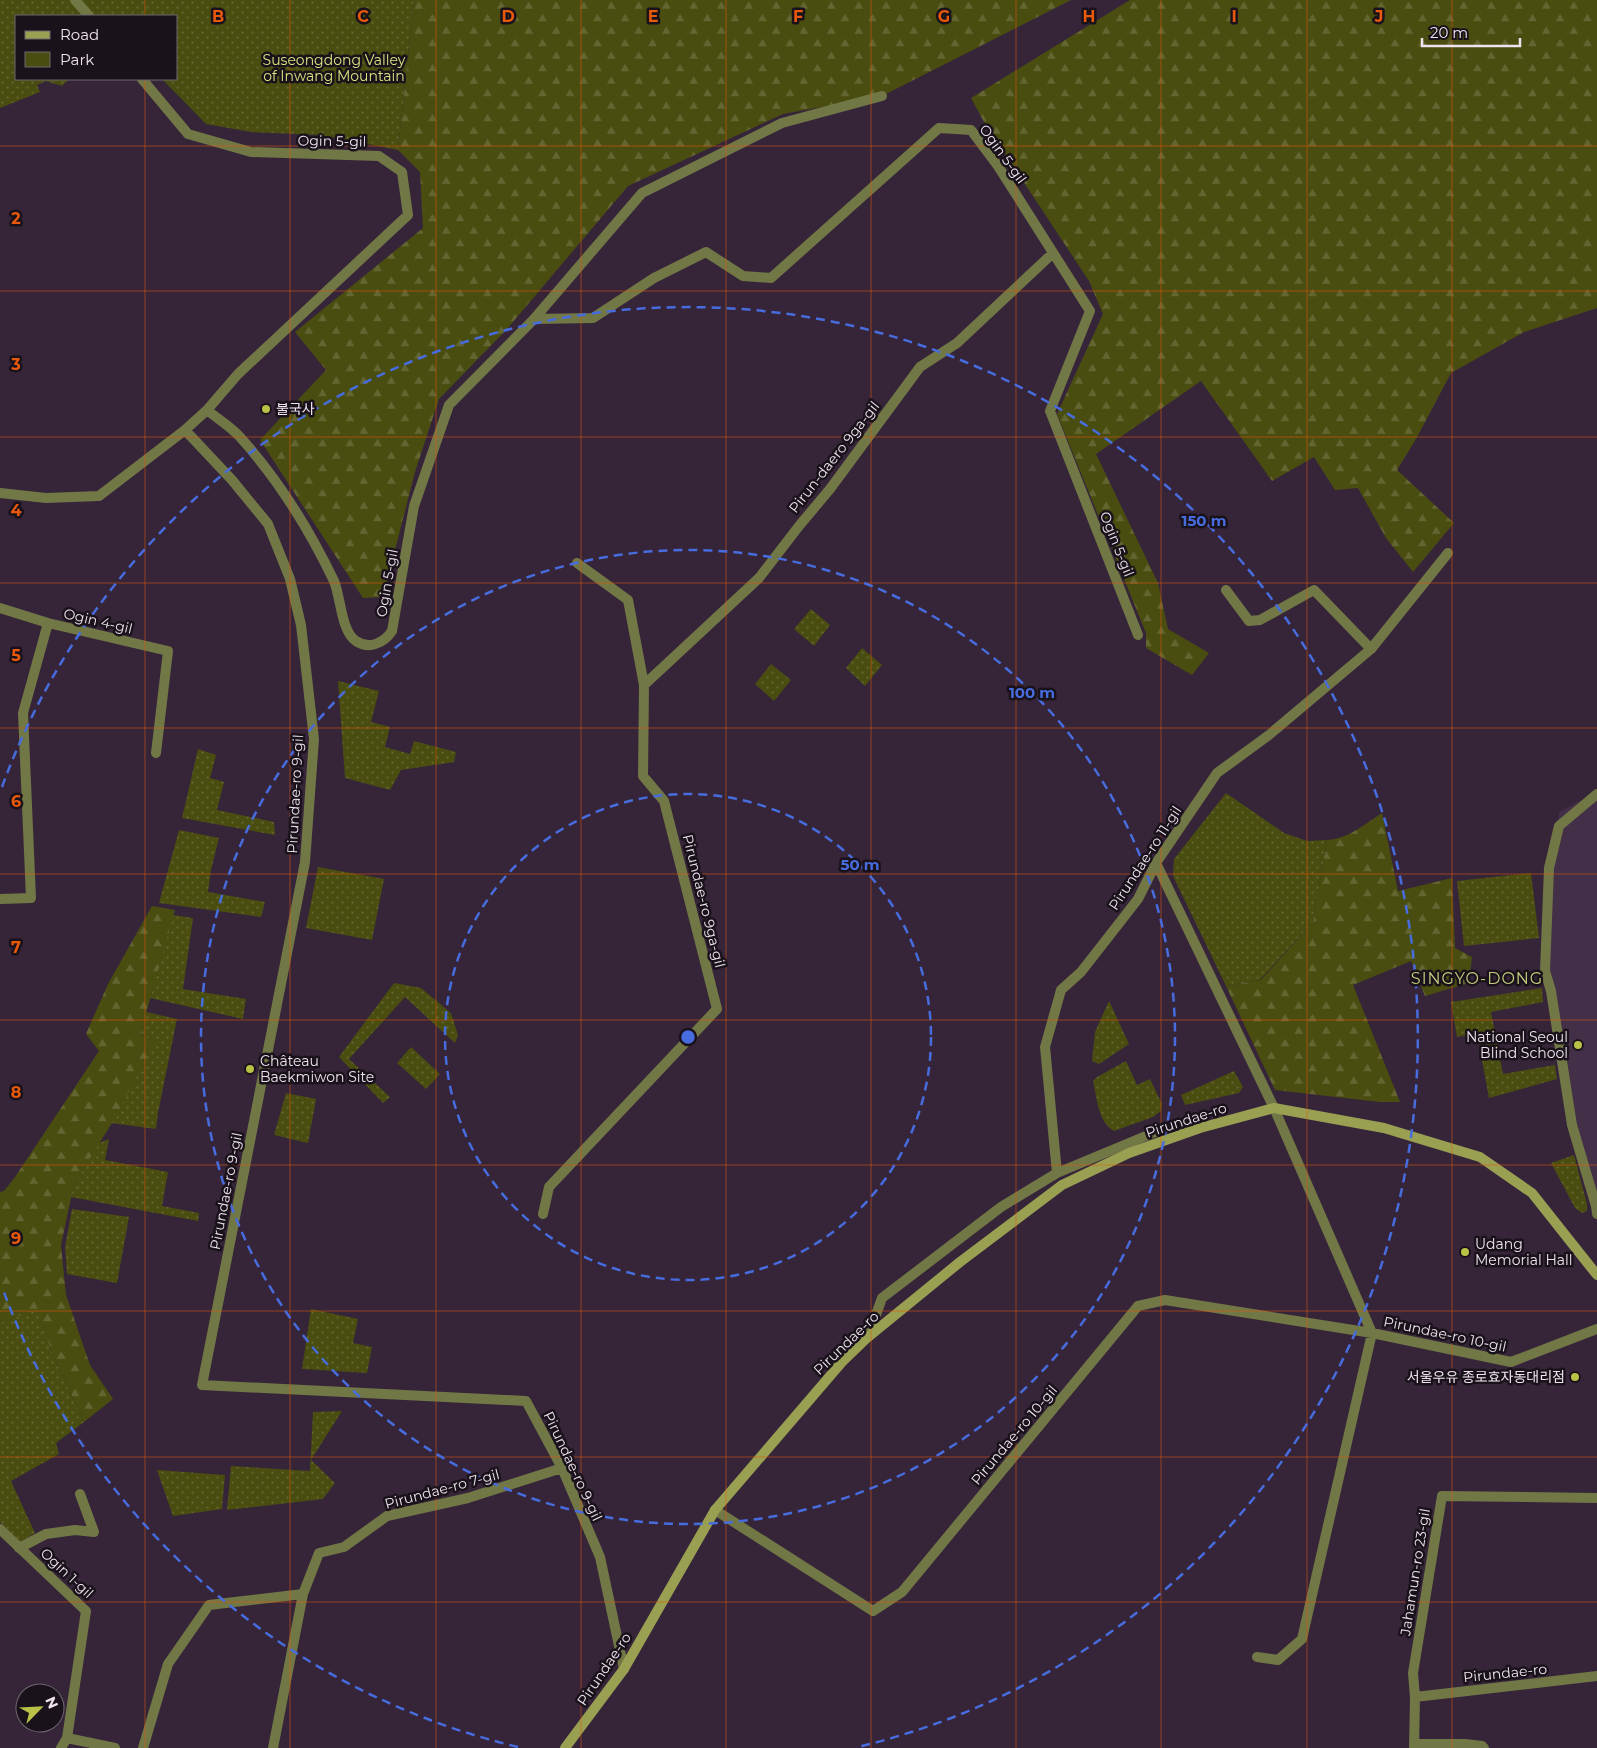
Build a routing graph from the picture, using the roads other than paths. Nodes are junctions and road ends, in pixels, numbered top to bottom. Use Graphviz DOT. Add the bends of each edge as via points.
graph roads {
  1 [pos="75,0"];
  2 [pos="88,15"];
  3 [pos="143,80"];
  4 [pos="882,96"];
  5 [pos="1053,253"];
  6 [pos="534,319"];
  7 [pos="207,410"];
  8 [pos="185,430"];
  9 [pos="0,493"];
  10 [pos="1448,552"];
  11 [pos="578,563"];
  12 [pos="1226,590"];
  13 [pos="0,608"];
  14 [pos="48,623"];
  15 [pos="1138,635"];
  16 [pos="1371,649"];
  17 [pos="644,685"];
  18 [pos="156,753"];
  19 [pos="1597,794"];
  20 [pos="1156,863"];
  21 [pos="0,899"];
  22 [pos="1274,1108"];
  23 [pos="1165,1128"];
  24 [pos="1057,1173"];
  25 [pos="543,1214"];
  26 [pos="1597,1214"];
  27 [pos="1597,1275"];
  28 [pos="1597,1329"];
  29 [pos="1372,1333"];
  30 [pos="868,1338"];
  31 [pos="562,1468"];
  32 [pos="80,1494"];
  33 [pos="1597,1498"];
  34 [pos="715,1510"];
  35 [pos="0,1529"];
  36 [pos="19,1548"];
  37 [pos="303,1594"];
  38 [pos="1257,1657"];
  39 [pos="624,1669"];
  40 [pos="1597,1676"];
  41 [pos="1415,1697"];
  42 [pos="67,1738"];
  43 [pos="1414,1746"];
  44 [pos="61,1748"];
  45 [pos="115,1748"];
  46 [pos="143,1748"];
  47 [pos="273,1748"];
  48 [pos="565,1748"];
  49 [pos="1484,1748"];
  1 -- 2 [label="street"];
  3 -- 7 [label="street, Ogin 5-gil" via="188,134 251,152 379,156 402,172 408,215 238,374"];
  4 -- 6 [label="street, Ogin 5-gil" via="782,123 642,193"];
  5 -- 6 [label="street, Ogin 5-gil" via="971,130 939,128 771,278 743,276 706,252 654,278 593,318"];
  5 -- 15 [label="street, Ogin 5-gil" via="1090,310 1050,410"];
  5 -- 17 [label="street, Pirun-daero 9ga-gil" via="957,343 920,367 760,578"];
  6 -- 7 [label="street, Ogin 5-gil" via="449,405 414,506 392,631 376,644 362,644 350,635 337,589 311,537 267,470 239,436"];
  7 -- 8 [label="street, Ogin 5-gil"];
  8 -- 9 [label="street, Ogin 5-gil" via="99,496 46,498"];
  8 -- 31 [label="street, Pirundae-ro 9-gil" via="268,524 290,579 301,625 314,739 305,862 202,1385 526,1401"];
  10 -- 16 [label="street, Pirundae-ro 11-gil"];
  11 -- 17 [label="street, Pirundae-ro 9ga-gil" via="628,600"];
  12 -- 16 [label="street" via="1248,620 1260,620 1314,590"];
  13 -- 14 [label="street"];
  14 -- 18 [label="street, Ogin 4-gil" via="168,651"];
  14 -- 21 [label="street, Ogin 4-gil" via="23,713 31,898"];
  16 -- 20 [label="street, Pirundae-ro 11-gil" via="1269,735 1217,773"];
  17 -- 25 [label="street, Pirundae-ro 9ga-gil" via="643,776 664,801 717,1009 549,1187"];
  19 -- 26 [label="street" via="1559,826 1549,868 1545,971 1572,1125"];
  20 -- 22 [label="street"];
  20 -- 24 [label="street, Pirundae-ro 11-gil" via="1138,899 1081,972 1061,990 1045,1047"];
  22 -- 27 [label="street, Pirundae-ro" via="1384,1128 1480,1157 1532,1193"];
  22 -- 29 [label="street"];
  22 -- 30 [label="street, Pirundae-ro" via="1200,1128 1129,1153 1062,1185 960,1262"];
  23 -- 24 [label="street"];
  24 -- 30 [label="street" via="1001,1207 882,1298"];
  28 -- 29 [label="street, Pirundae-ro 10-gil" via="1511,1362"];
  29 -- 34 [label="street, Pirundae-ro 10-gil" via="1164,1300 1138,1306 902,1592 873,1611"];
  29 -- 38 [label="street, Pirundae-ro 10-gil" via="1302,1639 1278,1660"];
  30 -- 34 [label="street, Pirundae-ro" via="842,1362"];
  31 -- 37 [label="street, Pirundae-ro 7-gil" via="468,1498 387,1516 344,1548 319,1553"];
  31 -- 39 [label="street, Pirundae-ro 9-gil" via="600,1557"];
  32 -- 36 [label="street" via="94,1532 75,1530 46,1534"];
  33 -- 41 [label="street, Jahamun-ro 23-gil" via="1442,1496 1413,1674"];
  34 -- 39 [label="street, Pirundae-ro"];
  35 -- 36 [label="street, Ogin 1-gil"];
  36 -- 42 [label="street, Ogin 1-gil" via="86,1611"];
  37 -- 46 [label="street" via="209,1605 168,1664"];
  37 -- 47 [label="street, Pirundae-ro 7-gil"];
  39 -- 48 [label="street, Pirundae-ro"];
  40 -- 41 [label="street, Pirundae-ro"];
  41 -- 43 [label="street, Jahamun-ro 23-gil"];
  42 -- 44 [label="street, Ogin 1-gil"];
  42 -- 45 [label="street"];
  43 -- 49 [label="street" via="1465,1744"];
}
